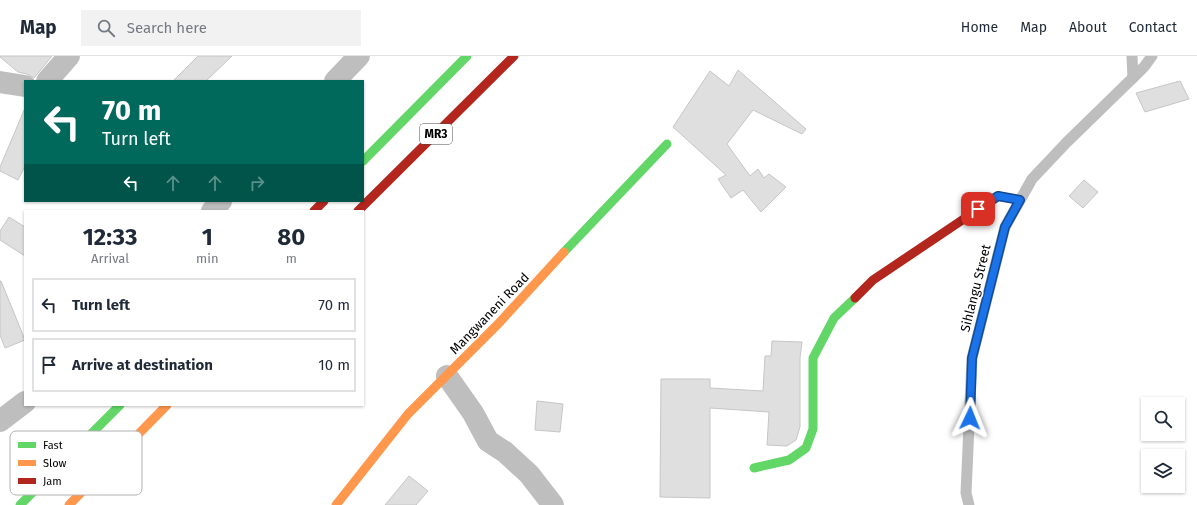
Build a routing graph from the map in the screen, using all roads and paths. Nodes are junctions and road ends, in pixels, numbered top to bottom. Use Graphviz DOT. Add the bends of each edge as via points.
graph roads {
  1 [pos="69,56"];
  2 [pos="359,56"];
  3 [pos="467,56"];
  4 [pos="514,56"];
  5 [pos="1132,56"];
  6 [pos="1152,56"];
  7 [pos="1133,78"];
  8 [pos="48,80"];
  9 [pos="336,80"];
  10 [pos="0,82"];
  11 [pos="24,86"];
  12 [pos="667,144"];
  13 [pos="364,160"];
  14 [pos="1020,200"];
  15 [pos="221,202"];
  16 [pos="323,202"];
  17 [pos="213,210"];
  18 [pos="315,210"];
  19 [pos="359,210"];
  20 [pos="447,376"];
  21 [pos="24,403"];
  22 [pos="119,406"];
  23 [pos="166,406"];
  24 [pos="0,421"];
  25 [pos="94,431"];
  26 [pos="142,431"];
  27 [pos="754,468"];
  28 [pos="30,495"];
  29 [pos="79,495"];
  30 [pos="20,505"];
  31 [pos="69,505"];
  32 [pos="336,505"];
  33 [pos="553,505"];
  34 [pos="969,505"];
  1 -- 8 [label="street"];
  2 -- 9 [label="street"];
  3 -- 13 [label="main road, MR3"];
  4 -- 19 [label="main road, MR3"];
  5 -- 7 [label="lane"];
  6 -- 7 [label="lane, Sihlangu Street"];
  7 -- 14 [label="lane, Sihlangu Street" via="1032,179"];
  10 -- 11 [label="street"];
  12 -- 20 [label="main road, Mangwaneni Road"];
  14 -- 27 [label="main road" via="998,196 873,280 834,318 813,358 813,429 806,448 789,460"];
  14 -- 34 [label="lane, Sihlangu Street" via="1005,227 972,358 966,492"];
  15 -- 17 [label="street"];
  16 -- 18 [label="main road"];
  20 -- 32 [label="main road, Mangwaneni Road" via="408,414"];
  20 -- 33 [label="street" via="473,413 488,441 505,452 529,474"];
  21 -- 24 [label="street"];
  22 -- 25 [label="main road"];
  23 -- 26 [label="main road"];
  28 -- 30 [label="main road"];
  29 -- 31 [label="main road"];
}
